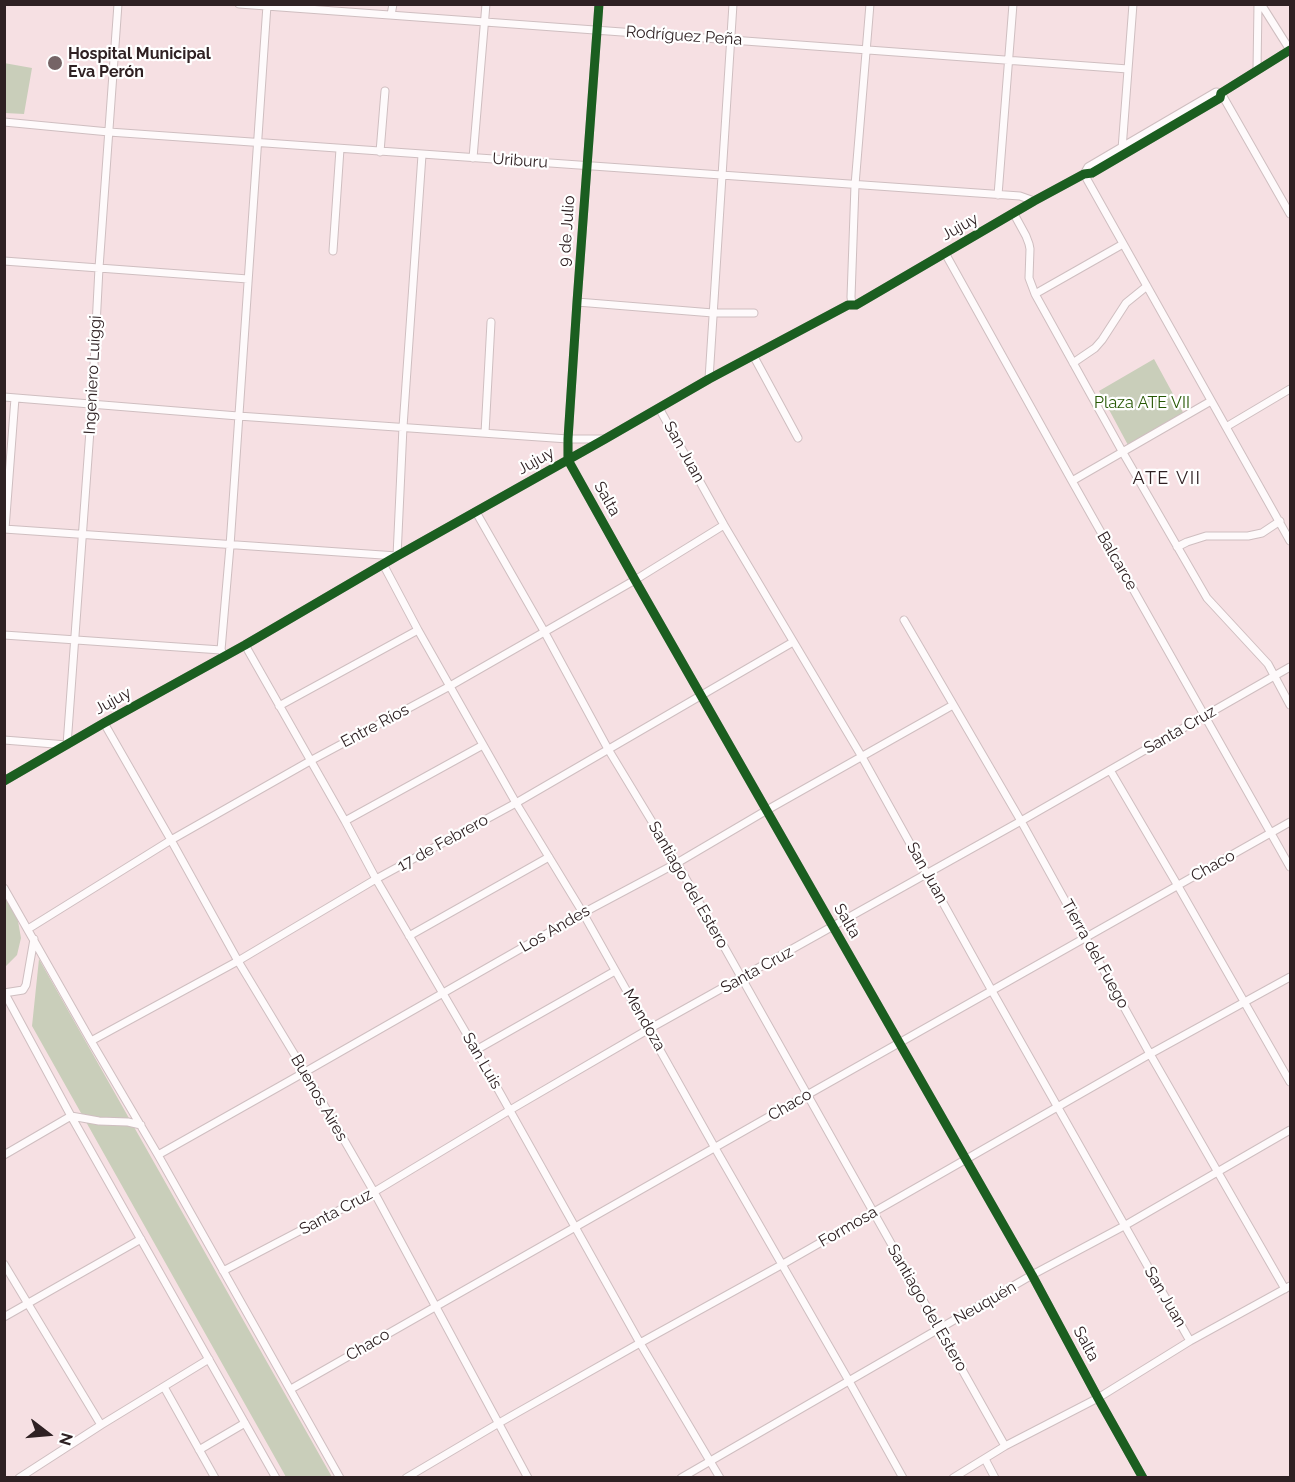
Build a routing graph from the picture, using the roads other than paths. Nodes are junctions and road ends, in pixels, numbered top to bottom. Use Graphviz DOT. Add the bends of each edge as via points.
graph roads {
  1 [pos="118,4"];
  2 [pos="239,4"];
  3 [pos="393,4"];
  4 [pos="486,4"];
  5 [pos="599,4"];
  6 [pos="733,4"];
  7 [pos="870,4"];
  8 [pos="1013,4"];
  9 [pos="1133,4"];
  10 [pos="1260,4"];
  11 [pos="267,5"];
  12 [pos="392,15"];
  13 [pos="485,22"];
  14 [pos="597,30"];
  15 [pos="730,40"];
  16 [pos="867,49"];
  17 [pos="1290,50"];
  18 [pos="1009,59"];
  19 [pos="1128,69"];
  20 [pos="1257,70"];
  21 [pos="385,91"];
  22 [pos="1221,93"];
  23 [pos="4,122"];
  24 [pos="109,132"];
  25 [pos="258,143"];
  26 [pos="340,149"];
  27 [pos="1122,151"];
  28 [pos="380,152"];
  29 [pos="422,154"];
  30 [pos="473,158"];
  31 [pos="587,166"];
  32 [pos="1084,174"];
  33 [pos="721,176"];
  34 [pos="855,185"];
  35 [pos="998,195"];
  36 [pos="1034,201"];
  37 [pos="1288,204"];
  38 [pos="1014,214"];
  39 [pos="1290,214"];
  40 [pos="1123,244"];
  41 [pos="333,251"];
  42 [pos="945,253"];
  43 [pos="4,261"];
  44 [pos="99,268"];
  45 [pos="248,279"];
  46 [pos="1147,286"];
  47 [pos="1035,294"];
  48 [pos="577,302"];
  49 [pos="852,305"];
  50 [pos="713,312"];
  51 [pos="754,313"];
  52 [pos="491,322"];
  53 [pos="753,356"];
  54 [pos="1073,363"];
  55 [pos="709,379"];
  56 [pos="1290,389"];
  57 [pos="4,397"];
  58 [pos="15,398"];
  59 [pos="1212,400"];
  60 [pos="92,403"];
  61 [pos="659,408"];
  62 [pos="238,416"];
  63 [pos="403,427"];
  64 [pos="1226,427"];
  65 [pos="485,433"];
  66 [pos="798,438"];
  67 [pos="568,439"];
  68 [pos="605,439"];
  69 [pos="1122,451"];
  70 [pos="568,460"];
  71 [pos="1072,481"];
  72 [pos="476,512"];
  73 [pos="1280,521"];
  74 [pos="724,525"];
  75 [pos="5,529"];
  76 [pos="82,535"];
  77 [pos="1290,541"];
  78 [pos="230,546"];
  79 [pos="1177,547"];
  80 [pos="397,556"];
  81 [pos="384,564"];
  82 [pos="635,580"];
  83 [pos="904,620"];
  84 [pos="418,630"];
  85 [pos="544,631"];
  86 [pos="4,635"];
  87 [pos="74,640"];
  88 [pos="793,642"];
  89 [pos="245,645"];
  90 [pos="223,653"];
  91 [pos="1290,667"];
  92 [pos="1274,676"];
  93 [pos="450,686"];
  94 [pos="700,695"];
  95 [pos="953,705"];
  96 [pos="1290,705"];
  97 [pos="279,706"];
  98 [pos="1205,716"];
  99 [pos="104,723"];
  100 [pos="4,741"];
  101 [pos="483,744"];
  102 [pos="67,745"];
  103 [pos="608,749"];
  104 [pos="862,757"];
  105 [pos="310,761"];
  106 [pos="1110,770"];
  107 [pos="4,782"];
  108 [pos="516,803"];
  109 [pos="767,810"];
  110 [pos="345,821"];
  111 [pos="1021,821"];
  112 [pos="1290,822"];
  113 [pos="1272,833"];
  114 [pos="171,840"];
  115 [pos="549,856"];
  116 [pos="676,863"];
  117 [pos="1290,867"];
  118 [pos="927,874"];
  119 [pos="376,879"];
  120 [pos="1178,886"];
  121 [pos="4,888"];
  122 [pos="583,912"];
  123 [pos="832,927"];
  124 [pos="28,929"];
  125 [pos="410,936"];
  126 [pos="1086,937"];
  127 [pos="34,939"];
  128 [pos="238,961"];
  129 [pos="615,971"];
  130 [pos="1290,977"];
  131 [pos="742,978"];
  132 [pos="992,991"];
  133 [pos="5,993"];
  134 [pos="443,993"];
  135 [pos="1245,1001"];
  136 [pos="649,1029"];
  137 [pos="91,1041"];
  138 [pos="900,1043"];
  139 [pos="476,1050"];
  140 [pos="1150,1054"];
  141 [pos="305,1072"];
  142 [pos="1290,1082"];
  143 [pos="807,1095"];
  144 [pos="1058,1108"];
  145 [pos="510,1110"];
  146 [pos="71,1116"];
  147 [pos="141,1125"];
  148 [pos="1290,1130"];
  149 [pos="715,1148"];
  150 [pos="4,1155"];
  151 [pos="158,1155"];
  152 [pos="966,1160"];
  153 [pos="1218,1171"];
  154 [pos="374,1192"];
  155 [pos="873,1212"];
  156 [pos="1124,1226"];
  157 [pos="575,1227"];
  158 [pos="141,1239"];
  159 [pos="4,1264"];
  160 [pos="783,1264"];
  161 [pos="223,1271"];
  162 [pos="1032,1275"];
  163 [pos="1288,1287"];
  164 [pos="27,1304"];
  165 [pos="435,1306"];
  166 [pos="4,1317"];
  167 [pos="940,1329"];
  168 [pos="1190,1341"];
  169 [pos="640,1342"];
  170 [pos="209,1359"];
  171 [pos="849,1381"];
  172 [pos="164,1387"];
  173 [pos="291,1389"];
  174 [pos="1098,1398"];
  175 [pos="245,1423"];
  176 [pos="499,1423"];
  177 [pos="100,1425"];
  178 [pos="1005,1446"];
  179 [pos="199,1450"];
  180 [pos="985,1459"];
  181 [pos="710,1461"];
  182 [pos="19,1478"];
  183 [pos="215,1478"];
  184 [pos="276,1478"];
  185 [pos="340,1478"];
  186 [pos="406,1478"];
  187 [pos="528,1478"];
  188 [pos="681,1478"];
  189 [pos="720,1478"];
  190 [pos="903,1478"];
  191 [pos="953,1478"];
  192 [pos="995,1478"];
  193 [pos="1143,1478"];
  1 -- 24 [label="street, Ingeniero Luiggi"];
  2 -- 11 [label="street, Rodríguez Peña"];
  3 -- 12 [label="street"];
  4 -- 13 [label="street"];
  5 -- 14 [label="street, 9 de Julio"];
  6 -- 15 [label="street"];
  7 -- 16 [label="street"];
  8 -- 18 [label="street"];
  9 -- 19 [label="street"];
  10 -- 17 [label="street"];
  10 -- 20 [label="street"];
  11 -- 12 [label="street, Rodríguez Peña"];
  11 -- 25 [label="street"];
  12 -- 13 [label="street, Rodríguez Peña"];
  13 -- 14 [label="street, Rodríguez Peña"];
  13 -- 30 [label="street"];
  14 -- 15 [label="street, Rodríguez Peña"];
  14 -- 31 [label="street, 9 de Julio"];
  15 -- 16 [label="street, Rodríguez Peña"];
  15 -- 33 [label="street"];
  16 -- 18 [label="street, Rodríguez Peña"];
  16 -- 34 [label="street"];
  17 -- 20 [label="street"];
  18 -- 19 [label="street, Rodríguez Peña"];
  18 -- 35 [label="street"];
  19 -- 27 [label="street"];
  20 -- 22 [label="street"];
  21 -- 28 [label="street"];
  22 -- 27 [label="street, Jujuy" via="1220,98"];
  22 -- 37 [label="street"];
  23 -- 24 [label="street, Uriburu"];
  24 -- 25 [label="street, Uriburu"];
  24 -- 44 [label="street, Ingeniero Luiggi"];
  25 -- 26 [label="street, Uriburu"];
  25 -- 45 [label="street"];
  26 -- 28 [label="street, Uriburu"];
  26 -- 41 [label="street"];
  27 -- 32 [label="street, Jujuy" via="1092,173"];
  28 -- 29 [label="street, Uriburu"];
  29 -- 30 [label="street, Uriburu"];
  29 -- 63 [label="street"];
  30 -- 31 [label="street, Uriburu"];
  31 -- 33 [label="street, Uriburu"];
  31 -- 48 [label="street, 9 de Julio"];
  32 -- 36 [label="street, Jujuy"];
  32 -- 40 [label="street"];
  33 -- 34 [label="street, Uriburu"];
  33 -- 50 [label="street"];
  34 -- 35 [label="street, Uriburu"];
  34 -- 49 [label="street"];
  35 -- 36 [label="street, Uriburu"];
  36 -- 38 [label="street, Jujuy"];
  37 -- 39 [label="street"];
  38 -- 42 [label="street, Jujuy"];
  38 -- 47 [label="street" via="1030,249 1029,278"];
  40 -- 46 [label="street"];
  40 -- 47 [label="street"];
  42 -- 49 [label="street, Jujuy"];
  42 -- 71 [label="street, Balcarce"];
  43 -- 44 [label="street"];
  44 -- 45 [label="street"];
  44 -- 60 [label="street, Ingeniero Luiggi"];
  45 -- 62 [label="street"];
  46 -- 54 [label="street" via="1126,303 1095,348"];
  46 -- 59 [label="street"];
  47 -- 54 [label="street"];
  48 -- 50 [label="street"];
  48 -- 67 [label="street, 9 de Julio"];
  49 -- 53 [label="street, Jujuy"];
  50 -- 51 [label="street"];
  50 -- 55 [label="street"];
  52 -- 65 [label="street"];
  53 -- 55 [label="street, Jujuy"];
  53 -- 66 [label="street"];
  54 -- 69 [label="street"];
  55 -- 61 [label="street, Jujuy"];
  56 -- 64 [label="street"];
  57 -- 58 [label="street"];
  58 -- 60 [label="street"];
  58 -- 75 [label="street"];
  59 -- 64 [label="street"];
  59 -- 69 [label="street"];
  60 -- 62 [label="street"];
  60 -- 76 [label="street, Ingeniero Luiggi"];
  61 -- 68 [label="street, Jujuy"];
  61 -- 74 [label="street, San Juan"];
  62 -- 63 [label="street"];
  62 -- 78 [label="street"];
  63 -- 65 [label="street"];
  63 -- 80 [label="street"];
  64 -- 73 [label="street"];
  65 -- 67 [label="street"];
  67 -- 68 [label="street"];
  67 -- 70 [label="street, 9 de Julio"];
  68 -- 70 [label="street, Jujuy"];
  69 -- 71 [label="street"];
  69 -- 79 [label="street"];
  70 -- 72 [label="street, Jujuy"];
  70 -- 82 [label="street, Salta"];
  71 -- 98 [label="street, Balcarce"];
  72 -- 80 [label="street, Jujuy"];
  72 -- 85 [label="street, Santiago del Estero"];
  73 -- 77 [label="street"];
  73 -- 79 [label="street" via="1262,533 1206,536"];
  74 -- 82 [label="street, Entre Ríos"];
  74 -- 88 [label="street, San Juan"];
  75 -- 76 [label="street"];
  76 -- 78 [label="street"];
  76 -- 87 [label="street, Ingeniero Luiggi"];
  78 -- 80 [label="street"];
  78 -- 90 [label="street"];
  79 -- 92 [label="street" via="1207,598 1261,655"];
  80 -- 81 [label="street, Jujuy"];
  81 -- 84 [label="street, Mendoza"];
  81 -- 89 [label="street, Jujuy"];
  82 -- 85 [label="street, Entre Ríos"];
  82 -- 94 [label="street, Salta"];
  83 -- 95 [label="street, Tierra del Fuego"];
  84 -- 93 [label="street, Mendoza"];
  84 -- 97 [label="street"];
  85 -- 93 [label="street, Entre Ríos"];
  85 -- 103 [label="street, Santiago del Estero"];
  86 -- 87 [label="street"];
  87 -- 90 [label="street"];
  87 -- 102 [label="street, Ingeniero Luiggi"];
  88 -- 94 [label="street, 17 de Febrero"];
  88 -- 104 [label="street, San Juan"];
  89 -- 90 [label="street, Jujuy"];
  89 -- 97 [label="street, San Luis"];
  90 -- 99 [label="street, Jujuy"];
  91 -- 92 [label="street, Santa Cruz"];
  92 -- 96 [label="street"];
  92 -- 98 [label="street, Santa Cruz"];
  93 -- 101 [label="street, Mendoza"];
  93 -- 105 [label="street, Entre Ríos"];
  94 -- 103 [label="street, 17 de Febrero"];
  94 -- 109 [label="street, Salta"];
  95 -- 104 [label="street, Los Andes"];
  95 -- 111 [label="street, Tierra del Fuego"];
  97 -- 105 [label="street, San Luis"];
  98 -- 106 [label="street, Santa Cruz"];
  98 -- 113 [label="street, Balcarce"];
  99 -- 102 [label="street, Jujuy"];
  99 -- 114 [label="street, Buenos Aires"];
  100 -- 102 [label="street"];
  101 -- 108 [label="street, Mendoza"];
  101 -- 110 [label="street"];
  102 -- 107 [label="street, Jujuy"];
  103 -- 108 [label="street, 17 de Febrero"];
  103 -- 116 [label="street, Santiago del Estero"];
  104 -- 109 [label="street, Los Andes"];
  104 -- 118 [label="street, San Juan"];
  105 -- 110 [label="street, San Luis"];
  105 -- 114 [label="street, Entre Ríos"];
  106 -- 111 [label="street, Santa Cruz"];
  106 -- 120 [label="street"];
  108 -- 115 [label="street, Mendoza"];
  108 -- 119 [label="street, 17 de Febrero"];
  109 -- 116 [label="street, Los Andes"];
  109 -- 123 [label="street, Salta"];
  110 -- 119 [label="street, San Luis"];
  111 -- 118 [label="street, Santa Cruz"];
  111 -- 126 [label="street, Tierra del Fuego"];
  112 -- 113 [label="street, Chaco"];
  113 -- 117 [label="street, Balcarce"];
  113 -- 120 [label="street, Chaco"];
  114 -- 124 [label="street, Entre Ríos"];
  114 -- 128 [label="street, Buenos Aires"];
  115 -- 122 [label="street, Mendoza"];
  115 -- 125 [label="street"];
  116 -- 122 [label="street, Los Andes"];
  116 -- 131 [label="street, Santiago del Estero"];
  118 -- 123 [label="street, Santa Cruz"];
  118 -- 132 [label="street, San Juan"];
  119 -- 125 [label="street, San Luis"];
  119 -- 128 [label="street, 17 de Febrero"];
  120 -- 126 [label="street, Chaco"];
  120 -- 135 [label="street"];
  121 -- 124 [label="street"];
  122 -- 129 [label="street, Mendoza"];
  122 -- 134 [label="street, Los Andes"];
  123 -- 131 [label="street, Santa Cruz"];
  123 -- 138 [label="street, Salta"];
  124 -- 127 [label="street"];
  125 -- 134 [label="street, San Luis"];
  126 -- 132 [label="street, Chaco"];
  126 -- 140 [label="street, Tierra del Fuego"];
  127 -- 133 [label="street" via="26,985 18,992"];
  127 -- 137 [label="street"];
  128 -- 137 [label="street, 17 de Febrero"];
  128 -- 141 [label="street, Buenos Aires"];
  129 -- 136 [label="street, Mendoza"];
  129 -- 139 [label="street"];
  130 -- 135 [label="street, Formosa"];
  131 -- 136 [label="street, Santa Cruz"];
  131 -- 143 [label="street, Santiago del Estero"];
  132 -- 138 [label="street, Chaco"];
  132 -- 144 [label="street, San Juan"];
  133 -- 146 [label="street"];
  134 -- 139 [label="street, San Luis"];
  134 -- 141 [label="street, Los Andes"];
  135 -- 140 [label="street, Formosa"];
  135 -- 142 [label="street"];
  136 -- 145 [label="street, Santa Cruz"];
  136 -- 149 [label="street, Mendoza"];
  137 -- 147 [label="street"];
  138 -- 143 [label="street, Chaco"];
  138 -- 152 [label="street, Salta"];
  139 -- 145 [label="street, San Luis"];
  140 -- 144 [label="street, Formosa"];
  140 -- 153 [label="street, Tierra del Fuego"];
  141 -- 151 [label="street, Los Andes"];
  141 -- 154 [label="street, Buenos Aires"];
  143 -- 149 [label="street, Chaco"];
  143 -- 155 [label="street, Santiago del Estero"];
  144 -- 152 [label="street, Formosa"];
  144 -- 156 [label="street, San Juan"];
  145 -- 154 [label="street, Santa Cruz"];
  145 -- 157 [label="street, San Luis"];
  146 -- 147 [label="street"];
  146 -- 150 [label="street"];
  146 -- 158 [label="street"];
  147 -- 151 [label="street"];
  148 -- 153 [label="street, Neuquén"];
  149 -- 157 [label="street, Chaco"];
  149 -- 160 [label="street, Mendoza"];
  151 -- 161 [label="street"];
  152 -- 155 [label="street, Formosa"];
  152 -- 162 [label="street, Salta"];
  153 -- 156 [label="street, Neuquén"];
  153 -- 163 [label="street, Tierra del Fuego"];
  154 -- 161 [label="street, Santa Cruz"];
  154 -- 165 [label="street, Buenos Aires"];
  155 -- 160 [label="street, Formosa"];
  155 -- 167 [label="street, Santiago del Estero"];
  156 -- 162 [label="street, Neuquén"];
  156 -- 168 [label="street, San Juan"];
  157 -- 165 [label="street, Chaco"];
  157 -- 169 [label="street, San Luis"];
  158 -- 164 [label="street"];
  158 -- 170 [label="street"];
  159 -- 164 [label="street"];
  160 -- 169 [label="street, Formosa"];
  160 -- 171 [label="street, Mendoza"];
  161 -- 173 [label="street"];
  162 -- 167 [label="street, Neuquén"];
  162 -- 174 [label="street, Salta"];
  163 -- 168 [label="street"];
  164 -- 166 [label="street"];
  164 -- 177 [label="street"];
  165 -- 173 [label="street, Chaco"];
  165 -- 176 [label="street, Buenos Aires"];
  167 -- 171 [label="street, Neuquén"];
  167 -- 178 [label="street, Santiago del Estero"];
  168 -- 174 [label="street"];
  169 -- 176 [label="street, Formosa"];
  169 -- 181 [label="street, San Luis"];
  170 -- 172 [label="street"];
  170 -- 175 [label="street"];
  171 -- 181 [label="street, Neuquén"];
  171 -- 190 [label="street, Mendoza"];
  172 -- 177 [label="street"];
  172 -- 179 [label="street"];
  173 -- 185 [label="street"];
  174 -- 178 [label="street"];
  174 -- 193 [label="street, Salta"];
  175 -- 179 [label="street"];
  175 -- 184 [label="street"];
  176 -- 186 [label="street, Formosa"];
  176 -- 187 [label="street, Buenos Aires"];
  177 -- 182 [label="street"];
  178 -- 180 [label="street"];
  179 -- 183 [label="street"];
  180 -- 191 [label="street"];
  180 -- 192 [label="street"];
  181 -- 188 [label="street, Neuquén"];
  181 -- 189 [label="street, San Luis"];
}
